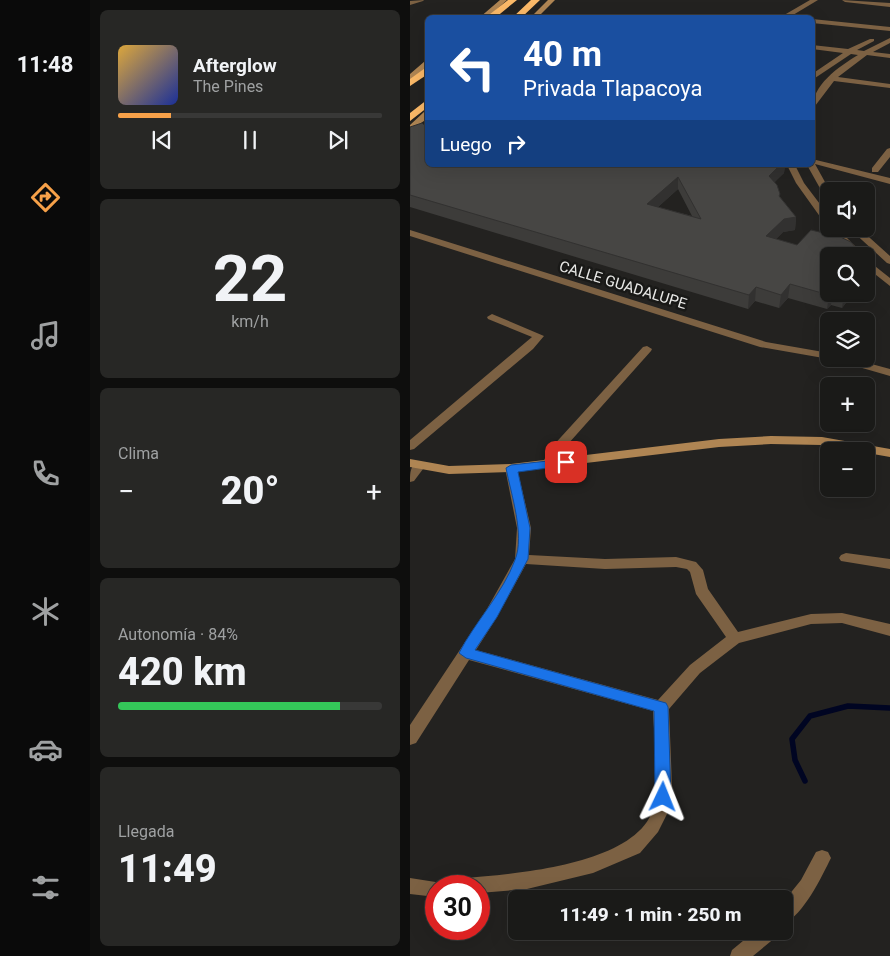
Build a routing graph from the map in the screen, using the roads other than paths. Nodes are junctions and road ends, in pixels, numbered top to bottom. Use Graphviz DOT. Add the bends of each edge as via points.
graph roads {
  1 [pos="421,0"];
  2 [pos="504,0"];
  3 [pos="513,0"];
  4 [pos="521,0"];
  5 [pos="536,0"];
  6 [pos="544,0"];
  7 [pos="552,0"];
  8 [pos="815,0"];
  9 [pos="845,0"];
  10 [pos="410,3"];
  11 [pos="890,5"];
  12 [pos="486,15"];
  13 [pos="493,15"];
  14 [pos="504,15"];
  15 [pos="519,15"];
  16 [pos="527,15"];
  17 [pos="536,15"];
  18 [pos="786,15"];
  19 [pos="815,20"];
  20 [pos="890,28"];
  21 [pos="890,32"];
  22 [pos="890,40"];
  23 [pos="815,47"];
  24 [pos="850,51"];
  25 [pos="864,53"];
  26 [pos="890,56"];
  27 [pos="425,66"];
  28 [pos="425,72"];
  29 [pos="815,76"];
  30 [pos="410,78"];
  31 [pos="832,78"];
  32 [pos="425,81"];
  33 [pos="410,84"];
  34 [pos="890,86"];
  35 [pos="410,93"];
  36 [pos="425,98"];
  37 [pos="815,101"];
  38 [pos="425,105"];
  39 [pos="410,111"];
  40 [pos="425,116"];
  41 [pos="410,118"];
  42 [pos="410,129"];
  43 [pos="890,151"];
  44 [pos="815,155"];
  45 [pos="815,162"];
  46 [pos="792,167"];
  47 [pos="812,167"];
  48 [pos="875,170"];
  49 [pos="890,174"];
  50 [pos="890,181"];
  51 [pos="821,182"];
  52 [pos="820,211"];
  53 [pos="410,233"];
  54 [pos="841,237"];
  55 [pos="864,237"];
  56 [pos="851,247"];
  57 [pos="890,261"];
  58 [pos="875,270"];
  59 [pos="890,283"];
  60 [pos="492,316"];
  61 [pos="647,350"];
  62 [pos="820,354"];
  63 [pos="869,367"];
  64 [pos="890,373"];
  65 [pos="410,446"];
  66 [pos="890,453"];
  67 [pos="415,464"];
  68 [pos="547,465"];
  69 [pos="511,468"];
  70 [pos="410,478"];
  71 [pos="846,558"];
  72 [pos="522,559"];
  73 [pos="890,564"];
  74 [pos="890,630"];
  75 [pos="735,638"];
  76 [pos="466,653"];
  77 [pos="661,707"];
  78 [pos="410,738"];
  79 [pos="822,858"];
  80 [pos="490,884"];
  81 [pos="410,886"];
  82 [pos="425,888"];
  83 [pos="793,903"];
  84 [pos="759,940"];
  85 [pos="739,956"];
  1 -- 10 [label="street"];
  2 -- 12 [label="main road"];
  3 -- 13 [label="highway"];
  4 -- 14 [label="highway"];
  5 -- 15 [label="highway"];
  6 -- 16 [label="highway"];
  7 -- 17 [label="main road"];
  8 -- 18 [label="street"];
  9 -- 11 [label="street"];
  19 -- 20 [label="street"];
  21 -- 24 [label="street"];
  22 -- 25 [label="street"];
  23 -- 24 [label="street"];
  24 -- 25 [label="street"];
  24 -- 29 [label="street"];
  25 -- 26 [label="street"];
  25 -- 31 [label="street"];
  27 -- 30 [label="main road"];
  28 -- 33 [label="highway"];
  31 -- 34 [label="street"];
  31 -- 37 [label="street"];
  32 -- 35 [label="highway"];
  36 -- 39 [label="highway"];
  38 -- 41 [label="highway"];
  40 -- 42 [label="main road"];
  43 -- 48 [label="street"];
  44 -- 48 [label="street"];
  45 -- 50 [label="street"];
  46 -- 52 [label="street"];
  47 -- 51 [label="street"];
  48 -- 49 [label="street"];
  53 -- 62 [label="street, CALLE GUADALUPE" via="764,345"];
  54 -- 56 [label="street"];
  55 -- 57 [label="street"];
  58 -- 59 [label="street"];
  60 -- 65 [label="street" via="539,336 530,347"];
  61 -- 68 [label="street" via="555,451"];
  63 -- 64 [label="street"];
  66 -- 68 [label="main road" via="822,442 771,440 719,443"];
  67 -- 69 [label="main road" via="449,470"];
  67 -- 70 [label="street"];
  68 -- 69 [label="main road"];
  69 -- 72 [label="street" via="524,528"];
  71 -- 73 [label="street"];
  72 -- 75 [label="street" via="692,565 701,590"];
  72 -- 76 [label="street"];
  74 -- 75 [label="street" via="842,618 811,619"];
  75 -- 77 [label="street" via="695,669"];
  76 -- 77 [label="street"];
  76 -- 78 [label="street"];
  77 -- 80 [label="street" via="662,808 652,827 634,847 592,864 527,881"];
  79 -- 83 [label="street" via="807,886"];
  81 -- 82 [label="street"];
  84 -- 85 [label="street"];
}
